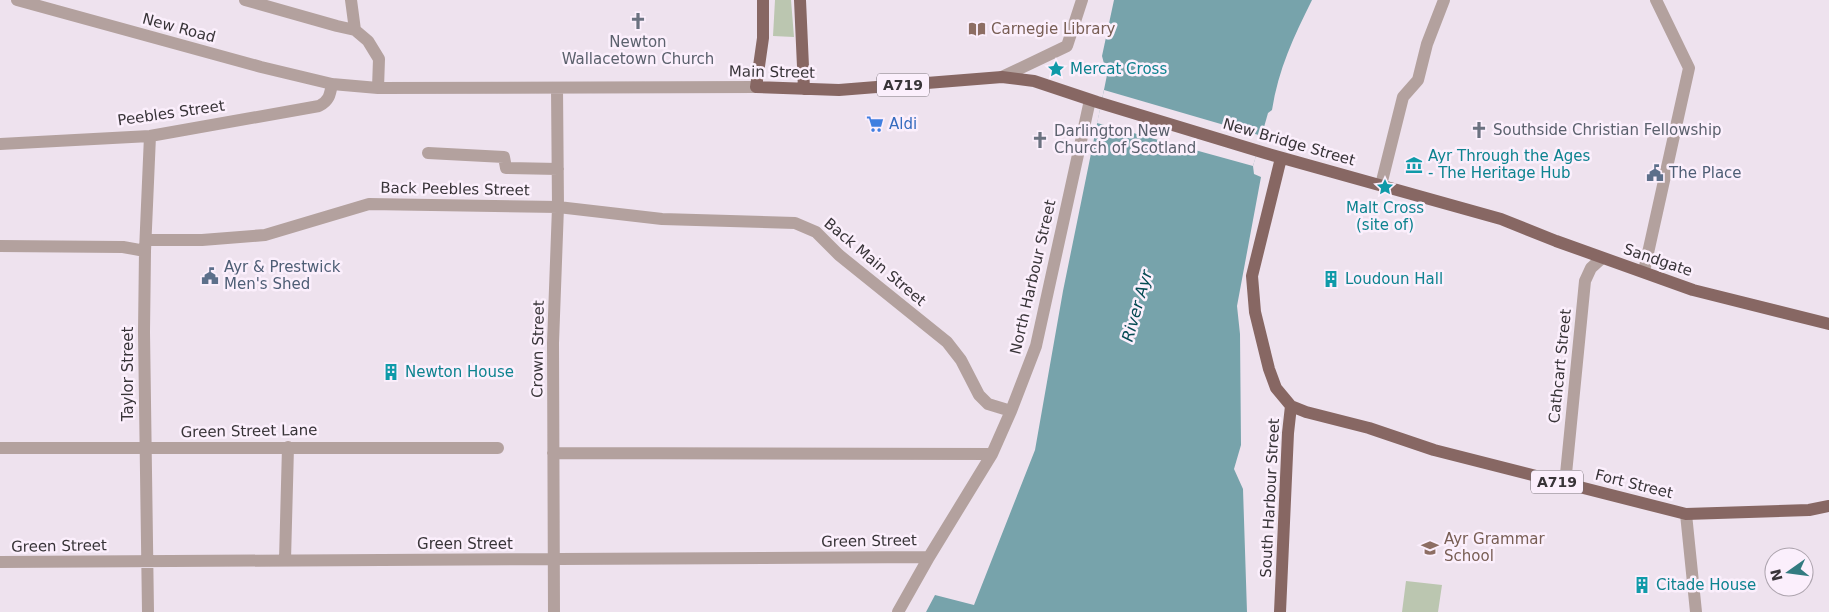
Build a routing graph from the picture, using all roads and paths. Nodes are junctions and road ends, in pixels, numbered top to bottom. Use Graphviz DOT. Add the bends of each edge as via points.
graph roads {
  1 [pos="18,0"];
  2 [pos="246,0"];
  3 [pos="351,0"];
  4 [pos="763,0"];
  5 [pos="800,0"];
  6 [pos="1082,0"];
  7 [pos="1444,0"];
  8 [pos="1656,0"];
  9 [pos="355,30"];
  10 [pos="1002,77"];
  11 [pos="332,84"];
  12 [pos="756,87"];
  13 [pos="378,88"];
  14 [pos="557,88"];
  15 [pos="804,89"];
  16 [pos="1093,101"];
  17 [pos="150,136"];
  18 [pos="0,144"];
  19 [pos="428,153"];
  20 [pos="1280,158"];
  21 [pos="558,169"];
  22 [pos="1381,185"];
  23 [pos="558,207"];
  24 [pos="1480,212"];
  25 [pos="0,246"];
  26 [pos="145,246"];
  27 [pos="1602,258"];
  28 [pos="1644,271"];
  29 [pos="1829,324"];
  30 [pos="1292,406"];
  31 [pos="1011,411"];
  32 [pos="288,447"];
  33 [pos="0,448"];
  34 [pos="498,448"];
  35 [pos="145,449"];
  36 [pos="553,453"];
  37 [pos="992,454"];
  38 [pos="1565,484"];
  39 [pos="1829,506"];
  40 [pos="1686,514"];
  41 [pos="929,556"];
  42 [pos="285,560"];
  43 [pos="553,560"];
  44 [pos="148,561"];
  45 [pos="0,562"];
  46 [pos="148,612"];
  47 [pos="554,612"];
  48 [pos="898,612"];
  49 [pos="1280,612"];
  50 [pos="1696,612"];
  1 -- 11 [label="street, New Road"];
  2 -- 9 [label="street"];
  3 -- 9 [label="street"];
  4 -- 12 [label="main road" via="763,38"];
  5 -- 15 [label="main road"];
  6 -- 10 [label="street" via="1067,46"];
  7 -- 22 [label="street" via="1427,44 1418,80 1403,97"];
  8 -- 28 [label="street" via="1689,68"];
  9 -- 13 [label="street" via="368,41 378,59"];
  10 -- 15 [label="main road, Main Street / A719" via="838,90"];
  10 -- 16 [label="main road, A719" via="1034,81"];
  11 -- 13 [label="street, Main Street"];
  11 -- 17 [label="street, Peebles Street" via="330,95 320,106"];
  12 -- 14 [label="street, Main Street"];
  12 -- 15 [label="main road, Main Street / A719"];
  13 -- 14 [label="street, Main Street"];
  14 -- 21 [label="street, Crown Street"];
  16 -- 20 [label="main road, New Bridge Street / A719"];
  16 -- 31 [label="street, North Harbour Street" via="1036,346"];
  17 -- 18 [label="street, Peebles Street"];
  17 -- 26 [label="street, Taylor Street"];
  19 -- 21 [label="street" via="504,157 506,168"];
  20 -- 22 [label="main road, New Bridge Street / A719"];
  20 -- 30 [label="main road, South Harbour Street / A719" via="1252,276 1255,312 1269,369 1276,388"];
  21 -- 23 [label="street, Crown Street"];
  22 -- 24 [label="main road, New Bridge Street / A719"];
  23 -- 26 [label="street, Back Peebles Street" via="369,204 265,235"];
  23 -- 31 [label="street, Back Main Street" via="662,219 795,223 816,232 839,255 947,342 979,395 988,404"];
  23 -- 36 [label="street, Crown Street"];
  24 -- 27 [label="main road, Sandgate / A719"];
  25 -- 26 [label="street, Back Peebles Street"];
  26 -- 35 [label="street, Taylor Street"];
  27 -- 28 [label="main road, Sandgate / A719"];
  27 -- 38 [label="street, Cathcart Street" via="1590,268 1585,281"];
  28 -- 29 [label="main road, Sandgate / A719" via="1693,290"];
  30 -- 38 [label="main road, Fort Street / A719" via="1434,450"];
  30 -- 49 [label="main road, South Harbour Street"];
  31 -- 37 [label="street, North Harbour Street"];
  32 -- 34 [label="street, Green Street Lane"];
  32 -- 35 [label="street, Green Street Lane"];
  32 -- 42 [label="street"];
  33 -- 35 [label="street, Green Street Lane"];
  35 -- 44 [label="street, Taylor Street"];
  36 -- 37 [label="street"];
  36 -- 43 [label="street, Crown Street"];
  37 -- 41 [label="street, North Harbour Street"];
  38 -- 40 [label="main road, Fort Street / A719"];
  39 -- 40 [label="main road, Fort Street / A719" via="1809,510"];
  40 -- 50 [label="street"];
  41 -- 43 [label="street, Green Street"];
  41 -- 48 [label="street, North Harbour Street"];
  42 -- 43 [label="street, Green Street"];
  42 -- 44 [label="street, Green Street"];
  43 -- 47 [label="street, Crown Street"];
  44 -- 45 [label="street, Green Street"];
  44 -- 46 [label="street, Taylor Street"];
}
